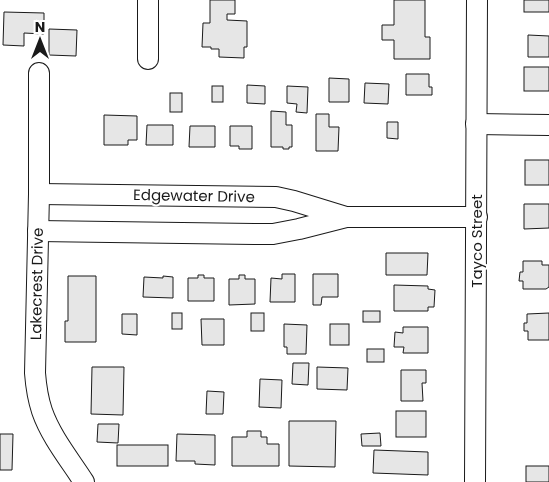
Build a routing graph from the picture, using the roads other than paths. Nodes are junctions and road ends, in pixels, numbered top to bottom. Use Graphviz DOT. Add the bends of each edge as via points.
graph roads {
  1 [pos="148,0"];
  2 [pos="478,0"];
  3 [pos="148,59"];
  4 [pos="39,73"];
  5 [pos="476,124"];
  6 [pos="549,125"];
  7 [pos="39,194"];
  8 [pos="346,217"];
  9 [pos="477,217"];
  10 [pos="38,232"];
  11 [pos="84,482"];
  12 [pos="475,482"];
  1 -- 3 [label="street"];
  2 -- 5 [label="street, Tayco Street"];
  4 -- 7 [label="street, Lakecrest Drive"];
  5 -- 6 [label="street"];
  5 -- 9 [label="street, Tayco Street"];
  7 -- 8 [label="street, Edgewater Drive" via="276,197"];
  7 -- 10 [label="street, Lakecrest Drive"];
  8 -- 9 [label="street, Edgewater Drive"];
  8 -- 10 [label="street, Edgewater Drive" via="272,234"];
  9 -- 12 [label="street, Tayco Street"];
  10 -- 11 [label="street, Lakecrest Drive" via="37,394 52,433"];
}
